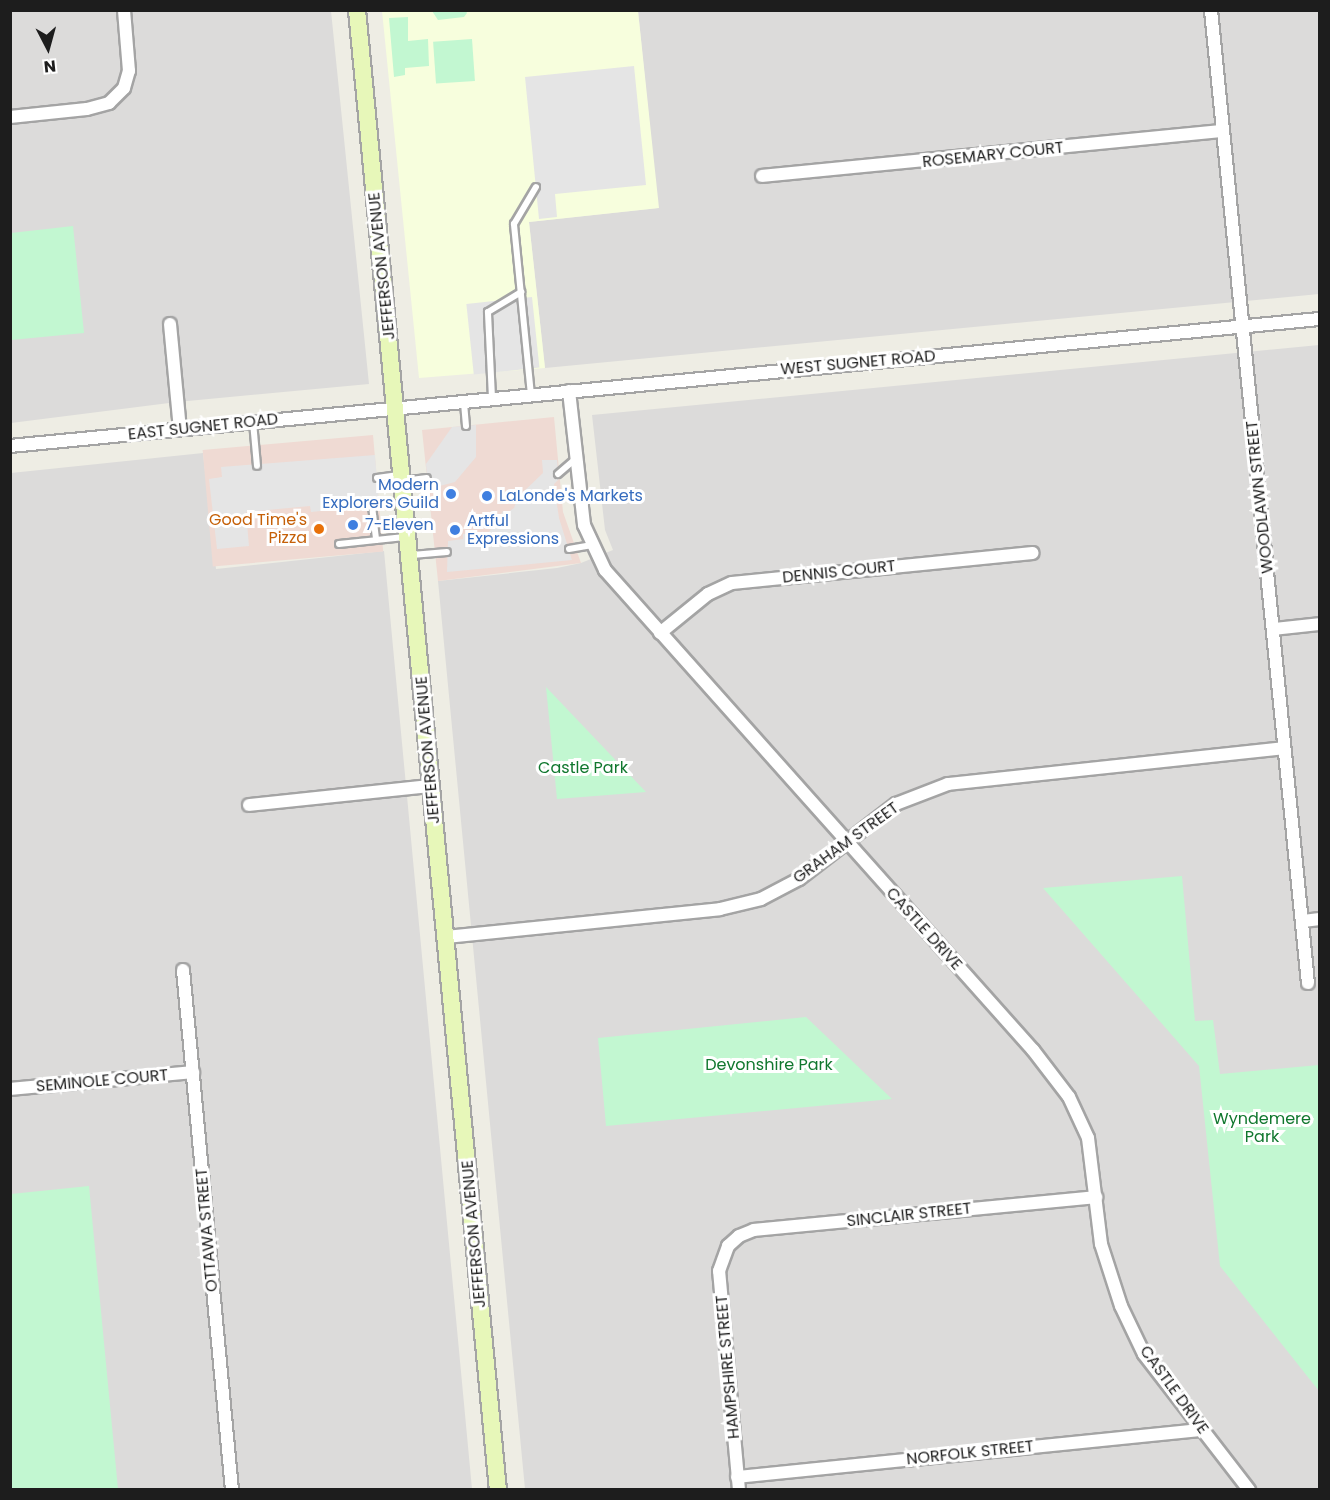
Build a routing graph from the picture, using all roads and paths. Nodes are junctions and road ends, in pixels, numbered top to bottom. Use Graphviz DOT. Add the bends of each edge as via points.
graph roads {
  1 [pos="124,10"];
  2 [pos="357,10"];
  3 [pos="1211,10"];
  4 [pos="10,117"];
  5 [pos="1223,131"];
  6 [pos="762,176"];
  7 [pos="536,187"];
  8 [pos="521,292"];
  9 [pos="1320,319"];
  10 [pos="170,324"];
  11 [pos="1242,326"];
  12 [pos="569,391"];
  13 [pos="531,395"];
  14 [pos="492,398"];
  15 [pos="464,401"];
  16 [pos="396,408"];
  17 [pos="253,422"];
  18 [pos="466,426"];
  19 [pos="180,429"];
  20 [pos="10,446"];
  21 [pos="575,459"];
  22 [pos="257,466"];
  23 [pos="558,474"];
  24 [pos="377,478"];
  25 [pos="402,478"];
  26 [pos="427,478"];
  27 [pos="372,506"];
  28 [pos="408,537"];
  29 [pos="376,540"];
  30 [pos="339,544"];
  31 [pos="591,545"];
  32 [pos="569,549"];
  33 [pos="447,552"];
  34 [pos="1033,553"];
  35 [pos="410,556"];
  36 [pos="1320,624"];
  37 [pos="1274,629"];
  38 [pos="660,633"];
  39 [pos="1284,748"];
  40 [pos="431,786"];
  41 [pos="249,805"];
  42 [pos="847,843"];
  43 [pos="1320,919"];
  44 [pos="1303,921"];
  45 [pos="446,937"];
  46 [pos="183,970"];
  47 [pos="1308,983"];
  48 [pos="193,1072"];
  49 [pos="10,1089"];
  50 [pos="1096,1197"];
  51 [pos="728,1246"];
  52 [pos="1202,1430"];
  53 [pos="738,1483"];
  54 [pos="232,1490"];
  55 [pos="498,1490"];
  56 [pos="1249,1490"];
  1 -- 4 [label="street" via="129,71 124,88 109,103"];
  2 -- 16 [label="street, JEFFERSON AVENUE"];
  3 -- 5 [label="street, WOODLAWN STREET"];
  5 -- 6 [label="street, ROSEMARY COURT"];
  5 -- 11 [label="street, WOODLAWN STREET"];
  7 -- 8 [label="lane" via="514,224"];
  8 -- 13 [label="lane"];
  8 -- 14 [label="lane" via="488,312"];
  9 -- 11 [label="street, WEST SUGNET ROAD"];
  10 -- 19 [label="street"];
  11 -- 12 [label="street, WEST SUGNET ROAD"];
  11 -- 37 [label="street, WOODLAWN STREET"];
  12 -- 13 [label="street, WEST SUGNET ROAD"];
  12 -- 21 [label="street, CASTLE DRIVE"];
  13 -- 14 [label="street, WEST SUGNET ROAD"];
  14 -- 15 [label="street, WEST SUGNET ROAD"];
  15 -- 16 [label="street, WEST SUGNET ROAD"];
  15 -- 18 [label="lane"];
  16 -- 17 [label="street, EAST SUGNET ROAD"];
  16 -- 25 [label="street, JEFFERSON AVENUE"];
  17 -- 19 [label="street, EAST SUGNET ROAD"];
  17 -- 22 [label="lane"];
  19 -- 20 [label="street, EAST SUGNET ROAD"];
  21 -- 23 [label="lane"];
  21 -- 31 [label="street, CASTLE DRIVE" via="579,502"];
  24 -- 25 [label="lane"];
  25 -- 26 [label="lane"];
  25 -- 28 [label="street, JEFFERSON AVENUE"];
  27 -- 29 [label="lane"];
  28 -- 29 [label="lane"];
  28 -- 35 [label="street, JEFFERSON AVENUE"];
  29 -- 30 [label="lane"];
  31 -- 32 [label="lane"];
  31 -- 38 [label="street, CASTLE DRIVE" via="605,570"];
  33 -- 35 [label="lane"];
  34 -- 38 [label="street, DENNIS COURT" via="732,583 708,594"];
  35 -- 40 [label="street, JEFFERSON AVENUE"];
  36 -- 37 [label="street"];
  37 -- 39 [label="street, WOODLAWN STREET"];
  38 -- 42 [label="street, CASTLE DRIVE"];
  39 -- 42 [label="street, GRAHAM STREET" via="948,784 896,804"];
  39 -- 44 [label="street, WOODLAWN STREET"];
  40 -- 41 [label="street"];
  40 -- 45 [label="street, JEFFERSON AVENUE"];
  42 -- 45 [label="street, GRAHAM STREET" via="800,879 761,899 730,907"];
  42 -- 50 [label="street, CASTLE DRIVE" via="1033,1050 1069,1097 1088,1138"];
  43 -- 44 [label="street"];
  44 -- 47 [label="street, WOODLAWN STREET"];
  45 -- 55 [label="street, JEFFERSON AVENUE"];
  46 -- 48 [label="street, OTTAWA STREET"];
  48 -- 49 [label="street, SEMINOLE COURT"];
  48 -- 54 [label="street, OTTAWA STREET"];
  50 -- 51 [label="street, SINCLAIR STREET" via="754,1230"];
  50 -- 52 [label="street, CASTLE DRIVE" via="1101,1244 1121,1306 1144,1354"];
  51 -- 53 [label="street, HAMPSHIRE STREET" via="719,1271"];
  52 -- 53 [label="street, NORFOLK STREET"];
  52 -- 56 [label="street, CASTLE DRIVE"];
}
